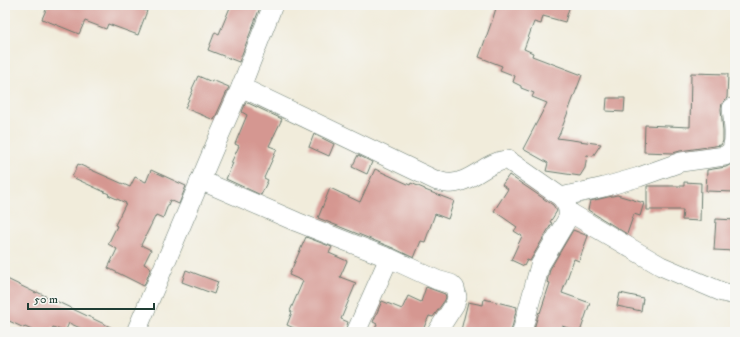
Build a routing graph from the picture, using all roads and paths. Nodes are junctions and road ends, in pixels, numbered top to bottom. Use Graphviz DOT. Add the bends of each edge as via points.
graph roads {
  1 [pos="272,5"];
  2 [pos="241,87"];
  3 [pos="732,108"];
  4 [pos="200,180"];
  5 [pos="565,205"];
  6 [pos="389,258"];
  7 [pos="735,295"];
  8 [pos="136,332"];
  9 [pos="356,332"];
  10 [pos="437,332"];
  11 [pos="522,332"];
  1 -- 2 [label="street"];
  2 -- 4 [label="street"];
  2 -- 5 [label="street" via="437,181 458,182 496,162 508,160"];
  3 -- 5 [label="street" via="733,146 725,156 681,162 604,187"];
  4 -- 6 [label="street"];
  4 -- 8 [label="street"];
  5 -- 7 [label="street" via="661,266"];
  5 -- 11 [label="street" via="568,218 540,265"];
  6 -- 9 [label="street"];
  6 -- 10 [label="street" via="455,288 455,304"];
}
